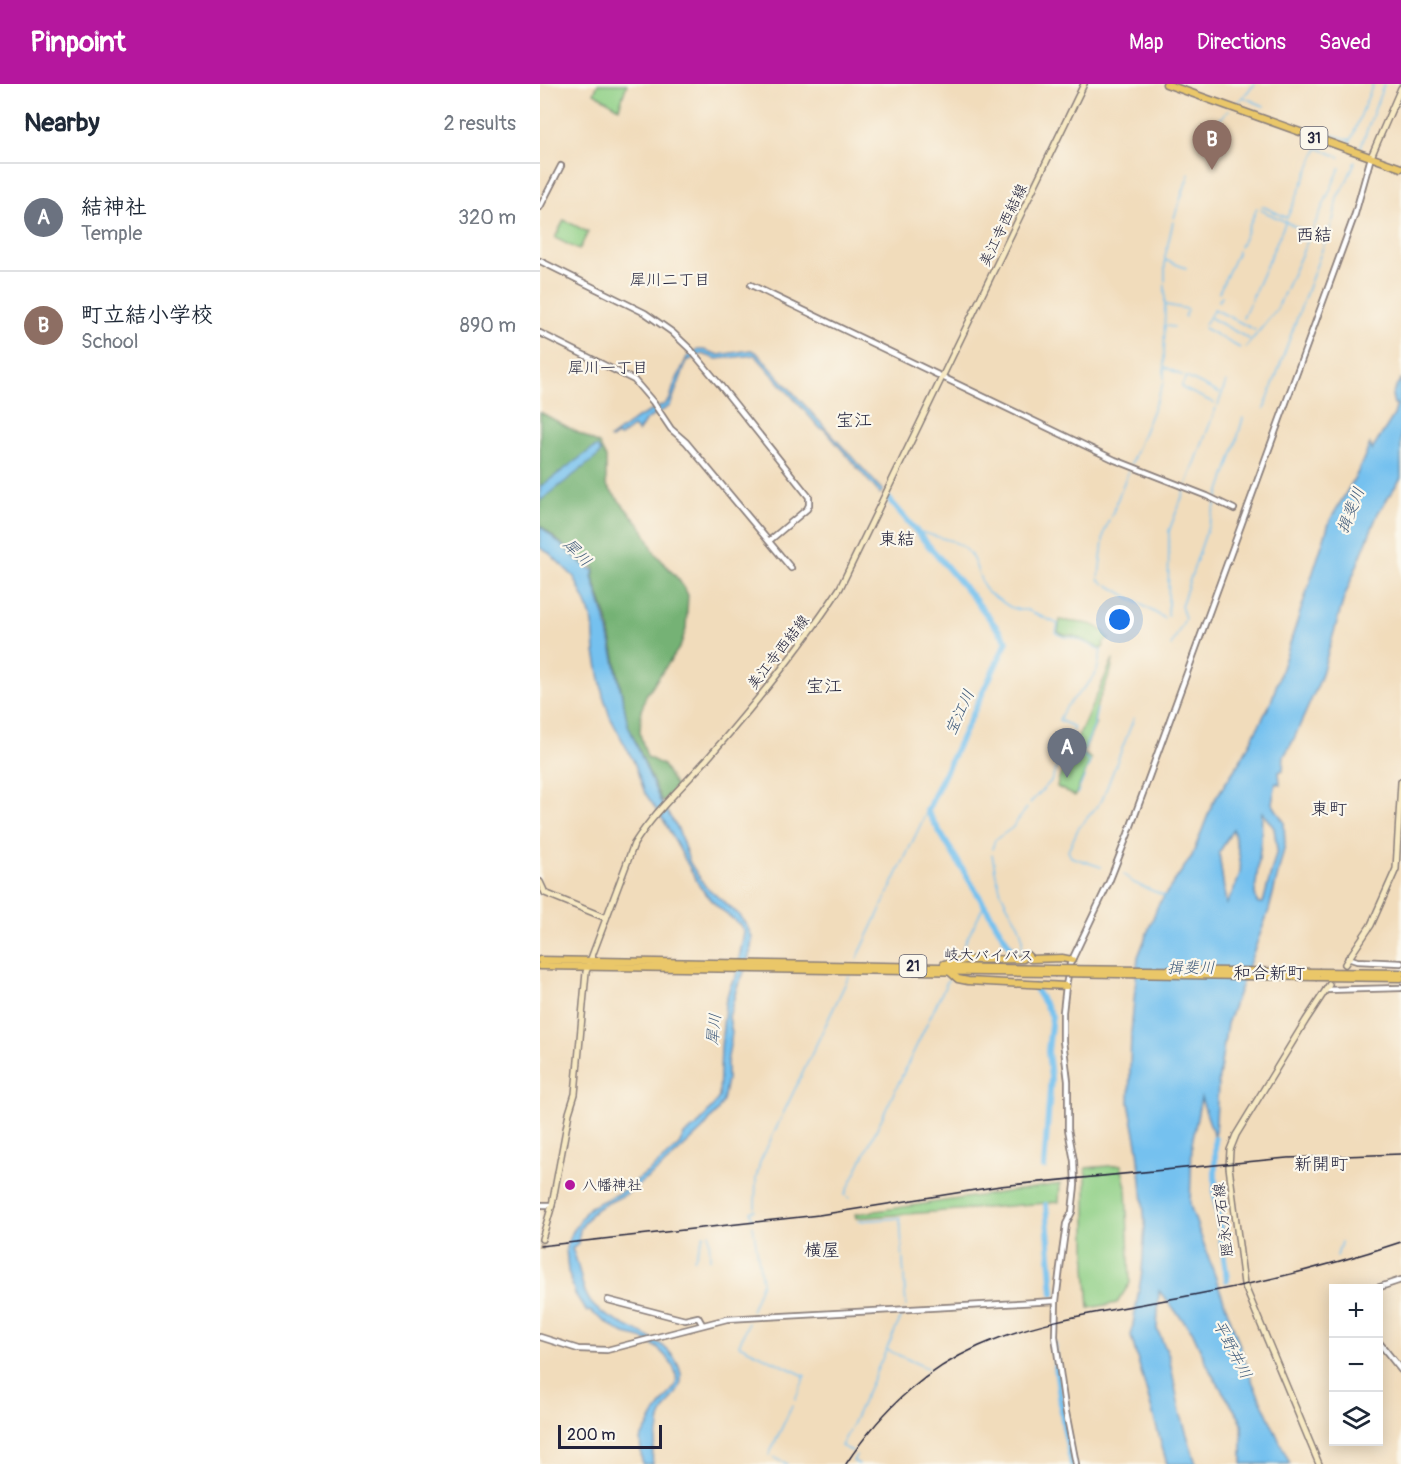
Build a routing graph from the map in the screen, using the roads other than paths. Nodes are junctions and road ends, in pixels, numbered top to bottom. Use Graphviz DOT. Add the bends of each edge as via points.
graph roads {
  1 [pos="1084,84"];
  2 [pos="1166,84"];
  3 [pos="1401,88"];
  4 [pos="1370,157"];
  5 [pos="561,166"];
  6 [pos="1401,168"];
  7 [pos="540,207"];
  8 [pos="540,261"];
  9 [pos="751,285"];
  10 [pos="540,333"];
  11 [pos="943,377"];
  12 [pos="1234,509"];
  13 [pos="769,541"];
  14 [pos="791,568"];
  15 [pos="1401,782"];
  16 [pos="540,882"];
  17 [pos="606,918"];
  18 [pos="540,960"];
  19 [pos="1072,960"];
  20 [pos="1346,961"];
  21 [pos="1401,963"];
  22 [pos="589,964"];
  23 [pos="540,966"];
  24 [pos="940,966"];
  25 [pos="770,967"];
  26 [pos="1054,971"];
  27 [pos="950,972"];
  28 [pos="1401,973"];
  29 [pos="1318,975"];
  30 [pos="1401,978"];
  31 [pos="1066,986"];
  32 [pos="1328,988"];
  33 [pos="1401,988"];
  34 [pos="540,1205"];
  35 [pos="552,1205"];
  36 [pos="542,1239"];
  37 [pos="1401,1280"];
  38 [pos="1383,1286"];
  39 [pos="608,1300"];
  40 [pos="1056,1301"];
  41 [pos="702,1324"];
  42 [pos="540,1337"];
  43 [pos="1383,1347"];
  44 [pos="1401,1370"];
  45 [pos="1076,1464"];
  46 [pos="1319,1464"];
  1 -- 11 [label="main road, 美江寺西結線"];
  2 -- 4 [label="main road, 31"];
  3 -- 4 [label="main road"];
  4 -- 6 [label="main road, 31"];
  4 -- 19 [label="street" via="1355,213 1128,834"];
  5 -- 7 [label="street"];
  8 -- 13 [label="street" via="645,314 667,328 698,358 809,497 807,509"];
  9 -- 11 [label="street"];
  10 -- 13 [label="street" via="634,380 670,429 686,441"];
  11 -- 12 [label="street" via="1115,460"];
  11 -- 17 [label="main road, 美江寺西結線" via="840,588 809,635 634,844"];
  13 -- 14 [label="street"];
  15 -- 20 [label="main road" via="1396,869 1371,925"];
  16 -- 17 [label="main road" via="545,893"];
  17 -- 22 [label="main road, 美江寺西結線"];
  18 -- 22 [label="main road, 岐大バイパス / 21"];
  19 -- 24 [label="main road" via="1030,959 1027,955 1023,959 965,960"];
  19 -- 31 [label="street"];
  20 -- 21 [label="street"];
  22 -- 23 [label="main road, 岐大バイパス / 21"];
  22 -- 25 [label="main road, 岐大バイパス / 21"];
  22 -- 35 [label="main road, 美江寺西結線" via="575,1094"];
  24 -- 25 [label="main road, 岐大バイパス / 21"];
  24 -- 26 [label="main road, 岐大バイパス / 21"];
  25 -- 27 [label="main road, 岐大バイパス / 21"];
  26 -- 27 [label="main road, 岐大バイパス / 21"];
  26 -- 29 [label="main road, 岐大バイパス / 21, bridge"];
  27 -- 31 [label="main road" via="968,981"];
  28 -- 29 [label="main road, 岐大バイパス / 21"];
  29 -- 30 [label="main road, 岐大バイパス / 21"];
  31 -- 40 [label="street" via="1063,1041 1075,1185"];
  32 -- 33 [label="street"];
  32 -- 46 [label="main road, 脛永万石線" via="1236,1135 1229,1167 1244,1284"];
  34 -- 35 [label="street"];
  35 -- 36 [label="main road, 美江寺西結線"];
  37 -- 38 [label="street"];
  39 -- 41 [label="street" via="685,1320 698,1317"];
  40 -- 41 [label="street" via="766,1316"];
  40 -- 45 [label="street" via="1055,1336"];
  41 -- 42 [label="street" via="607,1350 578,1349"];
  43 -- 44 [label="street"];
}
